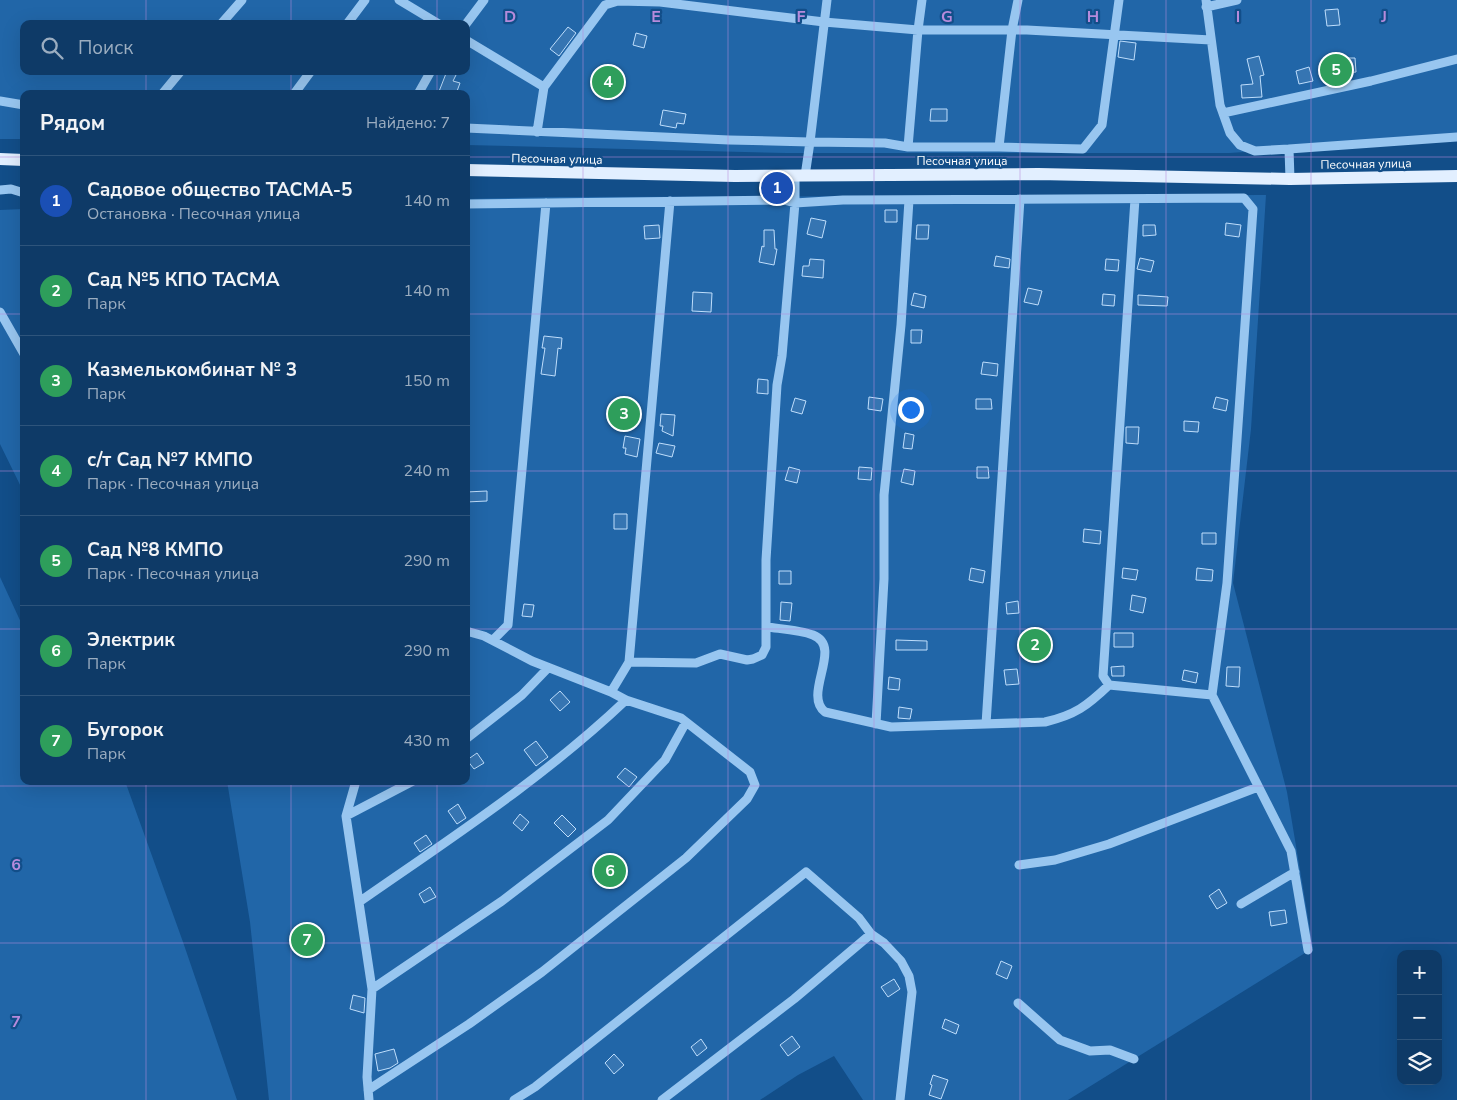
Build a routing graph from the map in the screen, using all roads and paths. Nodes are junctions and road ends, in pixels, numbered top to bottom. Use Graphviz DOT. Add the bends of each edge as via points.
graph roads {
  1 [pos="242,0"];
  2 [pos="365,0"];
  3 [pos="399,0"];
  4 [pos="484,0"];
  5 [pos="731,0"];
  6 [pos="827,0"];
  7 [pos="922,0"];
  8 [pos="1018,0"];
  9 [pos="1119,0"];
  10 [pos="1237,0"];
  11 [pos="1206,3"];
  12 [pos="729,10"];
  13 [pos="224,20"];
  14 [pos="350,20"];
  15 [pos="432,20"];
  16 [pos="469,20"];
  17 [pos="824,22"];
  18 [pos="918,30"];
  19 [pos="1012,30"];
  20 [pos="1114,35"];
  21 [pos="1211,40"];
  22 [pos="470,42"];
  23 [pos="1457,59"];
  24 [pos="178,75"];
  25 [pos="308,75"];
  26 [pos="429,75"];
  27 [pos="544,87"];
  28 [pos="165,90"];
  29 [pos="297,90"];
  30 [pos="420,90"];
  31 [pos="0,100"];
  32 [pos="20,104"];
  33 [pos="1223,113"];
  34 [pos="470,128"];
  35 [pos="537,132"];
  36 [pos="1457,137"];
  37 [pos="810,142"];
  38 [pos="908,147"];
  39 [pos="999,147"];
  40 [pos="1289,148"];
  41 [pos="0,159"];
  42 [pos="20,160"];
  43 [pos="470,170"];
  44 [pos="800,176"];
  45 [pos="1457,176"];
  46 [pos="1290,179"];
  47 [pos="0,190"];
  48 [pos="20,192"];
  49 [pos="1020,199"];
  50 [pos="1134,199"];
  51 [pos="909,200"];
  52 [pos="670,201"];
  53 [pos="546,203"];
  54 [pos="795,203"];
  55 [pos="470,204"];
  56 [pos="0,312"];
  57 [pos="20,347"];
  58 [pos="767,627"];
  59 [pos="470,633"];
  60 [pos="493,640"];
  61 [pos="629,662"];
  62 [pos="548,668"];
  63 [pos="1109,685"];
  64 [pos="611,692"];
  65 [pos="1212,695"];
  66 [pos="626,700"];
  67 [pos="686,722"];
  68 [pos="876,724"];
  69 [pos="986,724"];
  70 [pos="470,736"];
  71 [pos="355,785"];
  72 [pos="405,785"];
  73 [pos="1258,787"];
  74 [pos="346,816"];
  75 [pos="1019,865"];
  76 [pos="1295,872"];
  77 [pos="359,902"];
  78 [pos="1241,904"];
  79 [pos="871,934"];
  80 [pos="1308,950"];
  81 [pos="372,989"];
  82 [pos="1018,1003"];
  83 [pos="1134,1059"];
  84 [pos="368,1090"];
  85 [pos="369,1100"];
  86 [pos="514,1100"];
  87 [pos="662,1100"];
  88 [pos="900,1100"];
  1 -- 13 [label="street"];
  2 -- 14 [label="street"];
  3 -- 15 [label="street"];
  4 -- 16 [label="street"];
  5 -- 12 [label="street"];
  6 -- 17 [label="street"];
  7 -- 18 [label="street"];
  8 -- 19 [label="street"];
  9 -- 20 [label="street"];
  10 -- 11 [label="street"];
  11 -- 21 [label="street"];
  12 -- 17 [label="street"];
  12 -- 27 [label="street" via="660,2 618,1 605,5"];
  17 -- 18 [label="street"];
  17 -- 37 [label="street"];
  18 -- 19 [label="street"];
  18 -- 38 [label="street"];
  19 -- 20 [label="street"];
  19 -- 39 [label="street"];
  20 -- 21 [label="street"];
  20 -- 39 [label="street" via="1102,126 1082,149"];
  21 -- 33 [label="street"];
  22 -- 27 [label="street"];
  23 -- 33 [label="street"];
  24 -- 28 [label="street"];
  25 -- 29 [label="street"];
  26 -- 30 [label="street"];
  27 -- 35 [label="street"];
  31 -- 32 [label="street"];
  33 -- 40 [label="street" via="1230,133 1240,145 1255,151"];
  34 -- 35 [label="street"];
  35 -- 37 [label="street"];
  36 -- 40 [label="street"];
  37 -- 38 [label="street" via="885,143"];
  37 -- 44 [label="street"];
  38 -- 39 [label="street"];
  40 -- 46 [label="street"];
  41 -- 42 [label="main road"];
  43 -- 44 [label="main road, Песочная улица"];
  44 -- 46 [label="main road, Песочная улица" via="1038,174"];
  44 -- 54 [label="street"];
  45 -- 46 [label="main road, Песочная улица"];
  47 -- 48 [label="street"];
  49 -- 50 [label="street"];
  49 -- 51 [label="street"];
  49 -- 69 [label="street"];
  50 -- 63 [label="street" via="1103,676"];
  50 -- 65 [label="street" via="1244,198 1253,209 1227,583"];
  51 -- 54 [label="street"];
  51 -- 68 [label="street" via="901,325 884,495 884,580"];
  52 -- 53 [label="street"];
  52 -- 54 [label="street" via="784,200"];
  52 -- 61 [label="street"];
  53 -- 55 [label="street"];
  53 -- 60 [label="street" via="508,625"];
  54 -- 58 [label="street" via="777,385 766,560"];
  56 -- 57 [label="street"];
  58 -- 61 [label="street" via="766,647 762,655 754,659 720,654 696,663"];
  58 -- 68 [label="street" via="820,639 825,646 825,656 817,699 820,708"];
  59 -- 60 [label="street"];
  60 -- 62 [label="street"];
  61 -- 64 [label="street"];
  62 -- 64 [label="street"];
  62 -- 70 [label="street" via="522,695"];
  63 -- 65 [label="street"];
  63 -- 69 [label="street" via="1090,704 1066,718"];
  64 -- 66 [label="street"];
  65 -- 73 [label="street"];
  66 -- 67 [label="street"];
  66 -- 77 [label="street" via="509,798"];
  67 -- 81 [label="street" via="665,760 608,820 502,900"];
  67 -- 84 [label="street" via="750,772 755,785 747,799 686,858 542,972"];
  68 -- 69 [label="street" via="891,727"];
  71 -- 74 [label="street"];
  72 -- 74 [label="street"];
  73 -- 75 [label="street" via="1109,844 1055,860"];
  73 -- 76 [label="street" via="1291,851"];
  74 -- 77 [label="street"];
  76 -- 78 [label="street"];
  76 -- 80 [label="street"];
  77 -- 81 [label="street"];
  79 -- 86 [label="street" via="859,918 806,872 535,1087"];
  79 -- 87 [label="street" via="794,999"];
  79 -- 88 [label="street" via="901,961 909,976 912,992"];
  81 -- 84 [label="street"];
  82 -- 83 [label="street" via="1060,1040 1090,1051 1110,1050"];
  84 -- 85 [label="street"];
}
